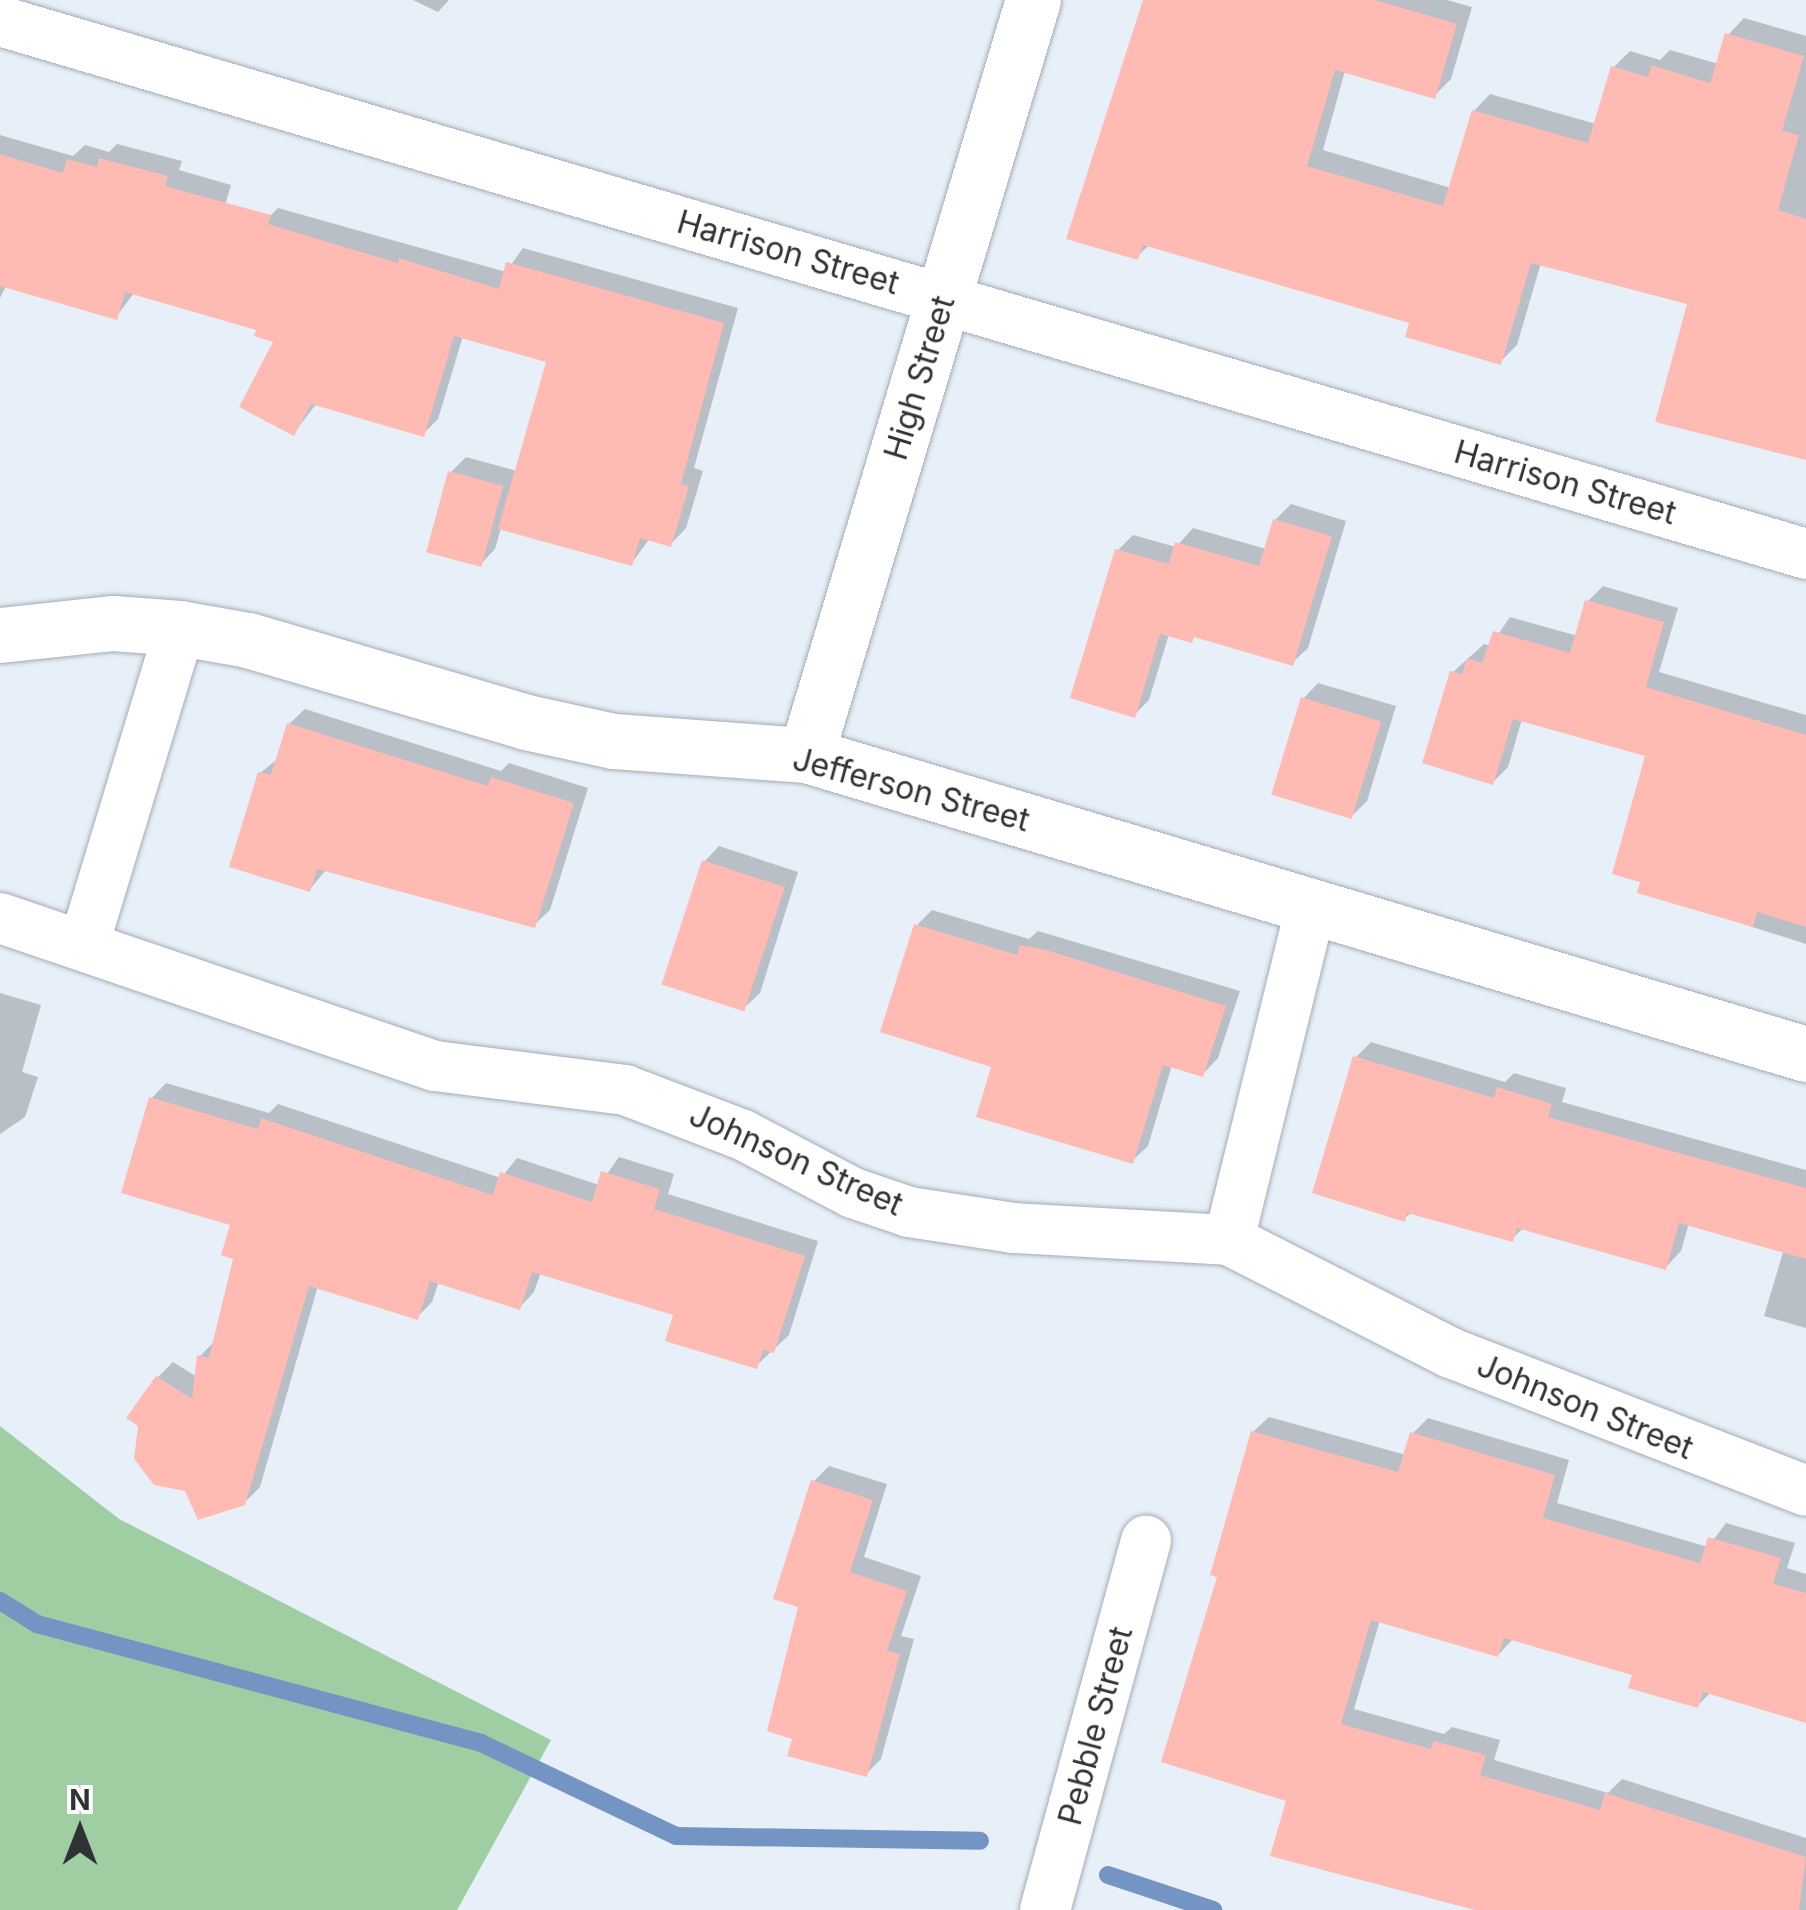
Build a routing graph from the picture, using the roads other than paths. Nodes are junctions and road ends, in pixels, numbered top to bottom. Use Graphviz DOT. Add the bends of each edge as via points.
graph roads {
  1 [pos="1033,0"];
  2 [pos="0,20"];
  3 [pos="944,299"];
  4 [pos="1806,554"];
  5 [pos="180,628"];
  6 [pos="0,635"];
  7 [pos="806,756"];
  8 [pos="1311,907"];
  9 [pos="0,918"];
  10 [pos="84,944"];
  11 [pos="1806,1054"];
  12 [pos="1228,1240"];
  13 [pos="1806,1491"];
  14 [pos="1146,1541"];
  15 [pos="1046,1910"];
  1 -- 3 [label="street, High Street"];
  2 -- 3 [label="street, Harrison Street"];
  3 -- 4 [label="street, Harrison Street"];
  3 -- 7 [label="street, High Street"];
  5 -- 6 [label="street, Jefferson Street" via="81,625"];
  5 -- 7 [label="street, Jefferson Street" via="248,640 526,722 614,741"];
  5 -- 10 [label="street"];
  7 -- 8 [label="street, Jefferson Street"];
  8 -- 11 [label="street, Jefferson Street"];
  8 -- 12 [label="street"];
  9 -- 10 [label="street, Johnson Street"];
  10 -- 12 [label="street, Johnson Street" via="435,1066 625,1090 908,1212 1014,1228"];
  12 -- 13 [label="street, Johnson Street" via="1452,1353"];
  14 -- 15 [label="street, Pebble Street"];
}
